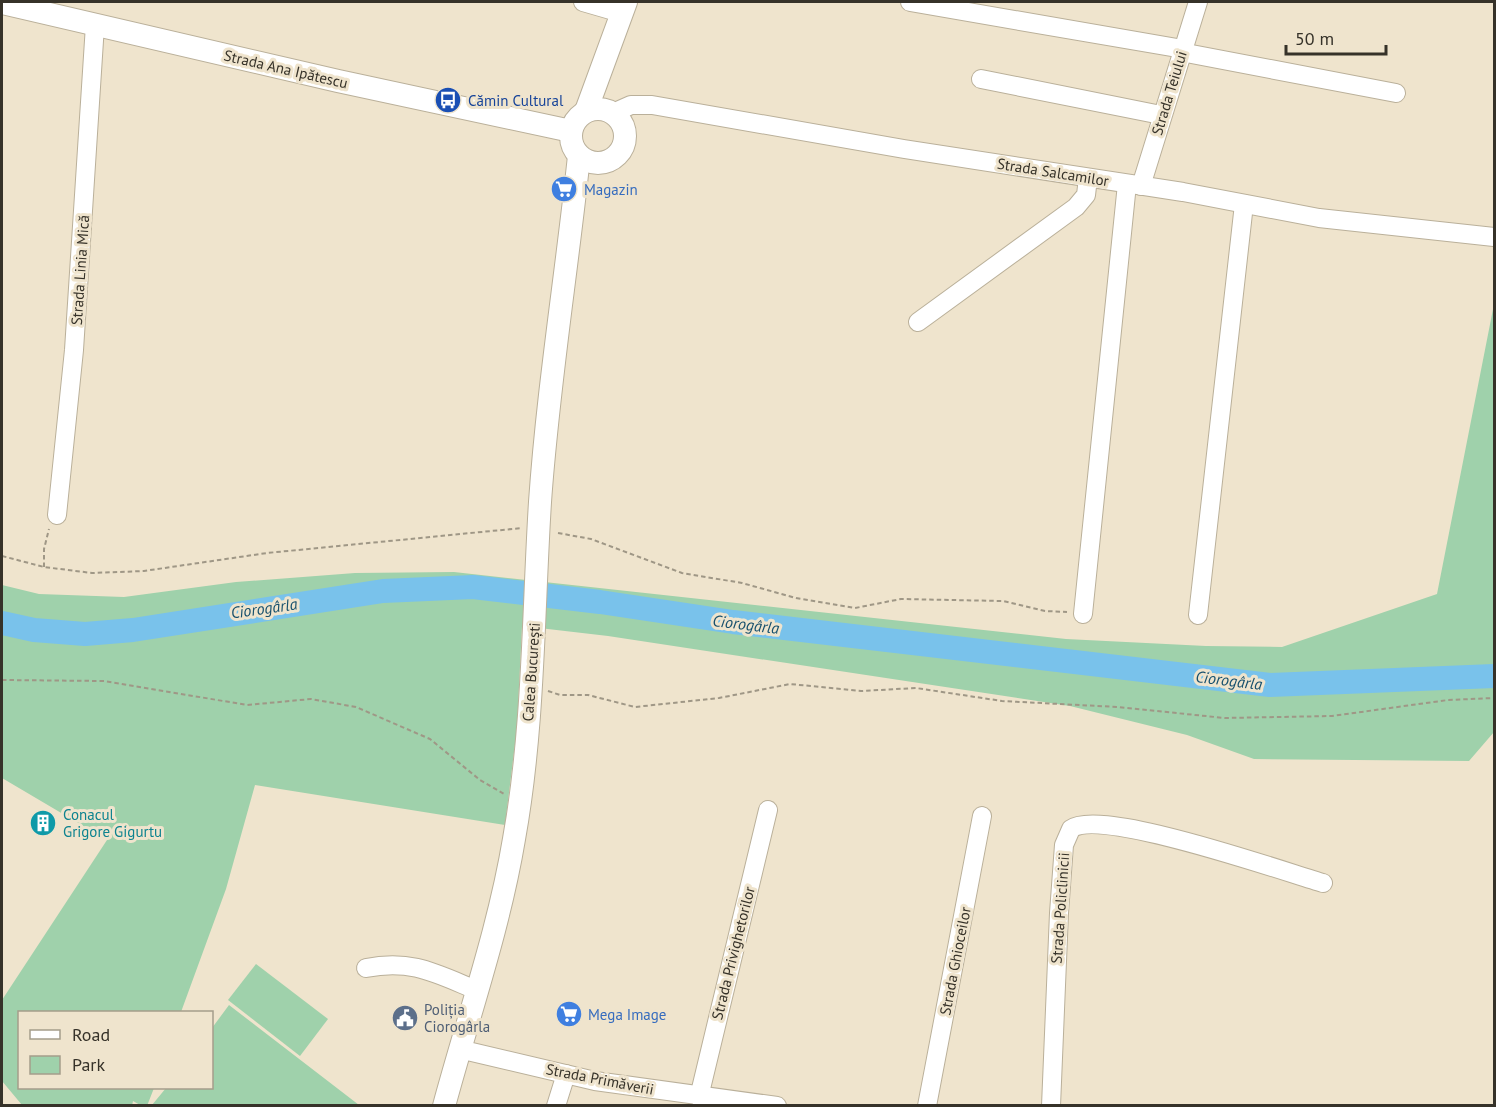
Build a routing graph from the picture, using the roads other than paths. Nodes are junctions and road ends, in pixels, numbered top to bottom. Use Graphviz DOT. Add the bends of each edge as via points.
graph roads {
  1 [pos="583,2"];
  2 [pos="910,2"];
  3 [pos="1198,2"];
  4 [pos="2,3"];
  5 [pos="624,8"];
  6 [pos="95,25"];
  7 [pos="1182,51"];
  8 [pos="981,79"];
  9 [pos="1396,93"];
  10 [pos="602,111"];
  11 [pos="1161,116"];
  12 [pos="571,131"];
  13 [pos="587,160"];
  14 [pos="1088,177"];
  15 [pos="1134,185"];
  16 [pos="1244,204"];
  17 [pos="1494,237"];
  18 [pos="918,322"];
  19 [pos="57,515"];
  20 [pos="1083,614"];
  21 [pos="1198,615"];
  22 [pos="768,810"];
  23 [pos="982,816"];
  24 [pos="1323,883"];
  25 [pos="366,969"];
  26 [pos="476,990"];
  27 [pos="459,1049"];
  28 [pos="566,1074"];
  29 [pos="699,1097"];
  30 [pos="444,1106"];
  31 [pos="556,1106"];
  32 [pos="777,1106"];
  33 [pos="927,1106"];
  34 [pos="1052,1106"];
  1 -- 5 [label="street"];
  2 -- 7 [label="street"];
  3 -- 7 [label="street, Strada Teiului"];
  4 -- 6 [label="main road, Strada Ana Ipătescu"];
  5 -- 10 [label="main road" via="612,41"];
  6 -- 12 [label="main road, Strada Ana Ipătescu"];
  6 -- 19 [label="street, Strada Linia Mică" via="74,350"];
  7 -- 9 [label="street"];
  7 -- 11 [label="street, Strada Teiului"];
  8 -- 11 [label="street"];
  10 -- 12 [label="main road" via="576,119"];
  10 -- 13 [label="main road" via="623,125 624,143 614,159"];
  10 -- 14 [label="street, Strada Salcamilor" via="652,105"];
  11 -- 15 [label="street, Strada Teiului"];
  12 -- 13 [label="main road" via="572,144"];
  13 -- 26 [label="main road, Calea București" via="571,231 548,411 520,800 498,913"];
  14 -- 15 [label="street, Strada Salcamilor"];
  14 -- 18 [label="street" via="1086,195 1076,207"];
  15 -- 16 [label="street, Strada Salcamilor"];
  15 -- 20 [label="street, Strada Teiului"];
  16 -- 17 [label="street, Strada Salcamilor" via="1340,220"];
  16 -- 21 [label="street"];
  22 -- 29 [label="street, Strada Privighetorilor"];
  23 -- 33 [label="street, Strada Ghioceilor"];
  24 -- 34 [label="street, Strada Policlinicii" via="1141,830 1085,823 1071,829 1064,845 1059,913"];
  25 -- 26 [label="street" via="400,963"];
  26 -- 27 [label="main road, Calea București"];
  27 -- 28 [label="street, Strada Primăverii"];
  27 -- 30 [label="main road, Calea București"];
  28 -- 29 [label="street, Strada Primăverii"];
  28 -- 31 [label="street"];
  29 -- 32 [label="street, Strada Primăverii"];
}
